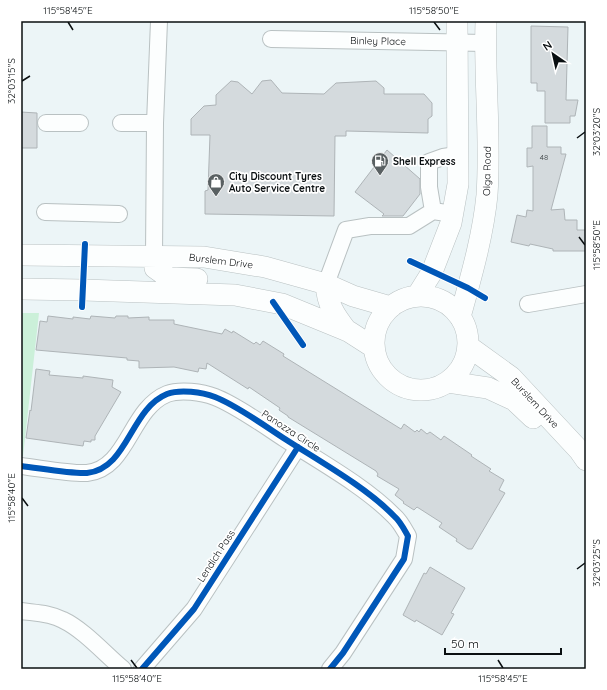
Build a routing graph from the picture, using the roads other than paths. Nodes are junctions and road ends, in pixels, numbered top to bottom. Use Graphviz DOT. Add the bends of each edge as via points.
graph roads {
  1 [pos="159,21"];
  2 [pos="457,21"];
  3 [pos="486,21"];
  4 [pos="271,38"];
  5 [pos="456,43"];
  6 [pos="485,44"];
  7 [pos="488,106"];
  8 [pos="46,123"];
  9 [pos="80,123"];
  10 [pos="121,123"];
  11 [pos="155,123"];
  12 [pos="457,156"];
  13 [pos="447,209"];
  14 [pos="45,212"];
  15 [pos="119,214"];
  16 [pos="21,255"];
  17 [pos="154,256"];
  18 [pos="326,284"];
  19 [pos="21,289"];
  20 [pos="586,294"];
  21 [pos="417,296"];
  22 [pos="282,304"];
  23 [pos="528,304"];
  24 [pos="391,307"];
  25 [pos="460,317"];
  26 [pos="348,332"];
  27 [pos="468,346"];
  28 [pos="373,347"];
  29 [pos="448,382"];
  30 [pos="298,448"];
  31 [pos="583,455"];
  32 [pos="21,466"];
  33 [pos="21,611"];
  34 [pos="123,669"];
  35 [pos="142,669"];
  36 [pos="330,669"];
  1 -- 11 [label="street"];
  2 -- 5 [label="main road"];
  3 -- 6 [label="main road, Olga Road"];
  4 -- 5 [label="street, Binley Place"];
  5 -- 6 [label="street, Binley Place"];
  5 -- 12 [label="main road"];
  6 -- 7 [label="main road, Olga Road"];
  7 -- 13 [label="main road" via="474,187 463,202"];
  7 -- 25 [label="main road, Olga Road" via="487,195 482,232"];
  8 -- 9 [label="street"];
  10 -- 11 [label="street"];
  11 -- 17 [label="street"];
  12 -- 13 [label="main road" via="458,184"];
  12 -- 13 [label="street" via="429,162 429,187"];
  13 -- 18 [label="street" via="409,226 370,226 346,230"];
  13 -- 21 [label="main road" via="451,223 432,272"];
  14 -- 15 [label="street"];
  16 -- 17 [label="main road, Burslem Drive"];
  17 -- 18 [label="main road, Burslem Drive" via="212,258 265,267"];
  17 -- 22 [label="main road" via="155,268 169,278 228,281 255,288"];
  18 -- 24 [label="main road, Burslem Drive" via="353,296"];
  18 -- 26 [label="main road" via="333,314"];
  19 -- 22 [label="main road" via="235,295"];
  20 -- 23 [label="street"];
  21 -- 24 [label="main road"];
  21 -- 25 [label="main road" via="442,301"];
  22 -- 26 [label="main road"];
  24 -- 28 [label="main road" via="381,318 375,332"];
  25 -- 27 [label="main road"];
  26 -- 28 [label="main road"];
  27 -- 29 [label="main road" via="465,360"];
  27 -- 31 [label="main road, Burslem Drive" via="512,377"];
  28 -- 29 [label="main road" via="376,361 394,383 407,389 421,391"];
  29 -- 31 [label="main road, Burslem Drive" via="488,388 514,400 546,430"];
  30 -- 32 [label="street, Panozza Circle" via="214,397 187,392 167,394 149,407 141,415 112,462 100,470 87,473"];
  30 -- 35 [label="street, Lendich Pass" via="194,609"];
  30 -- 36 [label="street, Panozza Circle" via="376,499 395,517 408,536 404,559"];
  33 -- 34 [label="street" via="51,615 63,620"];
}
